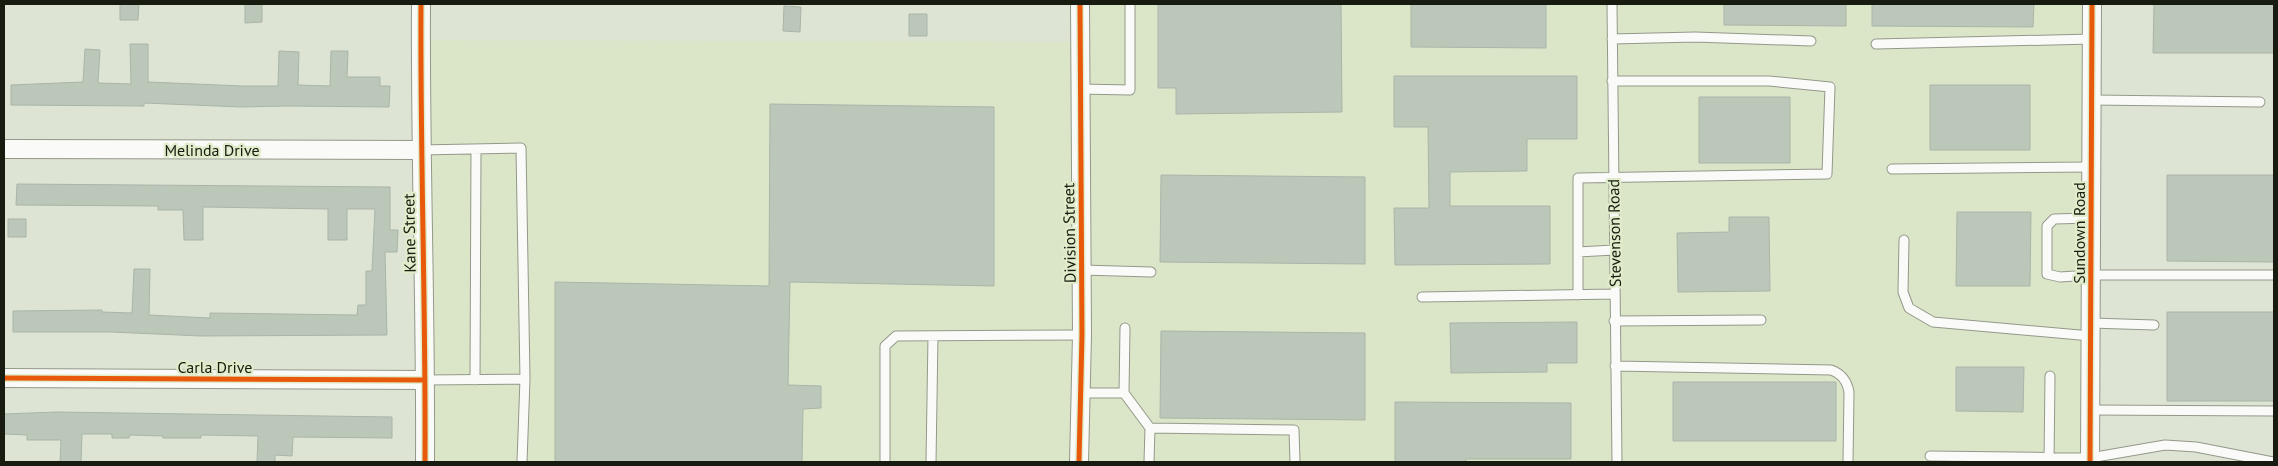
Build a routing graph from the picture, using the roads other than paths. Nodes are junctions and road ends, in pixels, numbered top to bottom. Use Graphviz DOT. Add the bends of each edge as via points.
graph roads {
  1 [pos="421,4"];
  2 [pos="1080,4"];
  3 [pos="1130,4"];
  4 [pos="1612,4"];
  5 [pos="2092,4"];
  6 [pos="1612,39"];
  7 [pos="2092,40"];
  8 [pos="1811,41"];
  9 [pos="1876,44"];
  10 [pos="1612,81"];
  11 [pos="1079,89"];
  12 [pos="2092,100"];
  13 [pos="2260,102"];
  14 [pos="4,149"];
  15 [pos="476,149"];
  16 [pos="420,150"];
  17 [pos="2091,167"];
  18 [pos="1892,169"];
  19 [pos="1613,177"];
  20 [pos="2091,218"];
  21 [pos="1904,240"];
  22 [pos="1614,250"];
  23 [pos="1578,252"];
  24 [pos="1082,270"];
  25 [pos="1151,272"];
  26 [pos="2091,275"];
  27 [pos="2274,275"];
  28 [pos="1614,294"];
  29 [pos="1578,295"];
  30 [pos="1422,297"];
  31 [pos="1614,320"];
  32 [pos="1761,320"];
  33 [pos="2154,326"];
  34 [pos="1126,328"];
  35 [pos="2091,330"];
  36 [pos="1082,335"];
  37 [pos="934,336"];
  38 [pos="1614,366"];
  39 [pos="2050,376"];
  40 [pos="4,378"];
  41 [pos="525,379"];
  42 [pos="425,380"];
  43 [pos="475,380"];
  44 [pos="1080,393"];
  45 [pos="1124,393"];
  46 [pos="2090,410"];
  47 [pos="2274,411"];
  48 [pos="1150,428"];
  49 [pos="1930,456"];
  50 [pos="2049,460"];
  51 [pos="2090,460"];
  52 [pos="424,462"];
  53 [pos="522,462"];
  54 [pos="885,462"];
  55 [pos="931,462"];
  56 [pos="1079,462"];
  57 [pos="1149,462"];
  58 [pos="1295,462"];
  59 [pos="1617,462"];
  60 [pos="1848,462"];
  61 [pos="2274,462"];
  1 -- 16 [label="street, Kane Street"];
  2 -- 11 [label="street, Division Street"];
  3 -- 11 [label="lane" via="1130,90"];
  4 -- 6 [label="lane, Stevenson Road"];
  5 -- 7 [label="street, Sundown Road"];
  6 -- 8 [label="lane"];
  6 -- 10 [label="lane, Stevenson Road"];
  7 -- 9 [label="lane"];
  7 -- 12 [label="street, Sundown Road"];
  10 -- 19 [label="lane, Stevenson Road"];
  10 -- 19 [label="lane" via="1769,81 1830,87 1827,174"];
  11 -- 24 [label="street, Division Street"];
  12 -- 13 [label="lane"];
  12 -- 17 [label="street, Sundown Road"];
  14 -- 16 [label="street, Melinda Drive"];
  15 -- 16 [label="lane"];
  15 -- 41 [label="lane" via="521,148"];
  15 -- 43 [label="lane"];
  16 -- 42 [label="street, Kane Street"];
  17 -- 18 [label="lane"];
  17 -- 20 [label="street, Sundown Road"];
  19 -- 22 [label="lane, Stevenson Road"];
  19 -- 23 [label="lane" via="1578,178"];
  20 -- 26 [label="street, Sundown Road"];
  20 -- 26 [label="lane" via="2054,219 2047,226 2047,274 2060,277"];
  21 -- 35 [label="lane" via="1903,292 1910,308 1933,322"];
  22 -- 23 [label="lane"];
  22 -- 28 [label="lane, Stevenson Road"];
  23 -- 29 [label="lane"];
  24 -- 25 [label="lane"];
  24 -- 36 [label="street, Division Street"];
  26 -- 27 [label="lane"];
  26 -- 35 [label="street, Sundown Road"];
  28 -- 29 [label="lane"];
  28 -- 31 [label="lane, Stevenson Road"];
  29 -- 30 [label="lane"];
  31 -- 32 [label="lane"];
  31 -- 38 [label="lane, Stevenson Road"];
  33 -- 35 [label="lane"];
  34 -- 45 [label="lane"];
  35 -- 46 [label="street, Sundown Road"];
  36 -- 37 [label="lane"];
  36 -- 44 [label="street, Division Street"];
  37 -- 54 [label="lane" via="896,336 885,346"];
  37 -- 55 [label="lane"];
  38 -- 59 [label="lane, Stevenson Road"];
  38 -- 60 [label="lane" via="1837,372 1850,392"];
  39 -- 50 [label="lane"];
  40 -- 42 [label="street, Carla Drive"];
  41 -- 43 [label="lane"];
  41 -- 53 [label="lane"];
  42 -- 43 [label="lane"];
  42 -- 52 [label="street, Kane Street"];
  44 -- 45 [label="lane"];
  44 -- 56 [label="street, Division Street"];
  45 -- 48 [label="lane"];
  46 -- 47 [label="lane"];
  46 -- 51 [label="street, Sundown Road"];
  48 -- 57 [label="lane"];
  48 -- 58 [label="lane" via="1294,430"];
  49 -- 50 [label="lane"];
  50 -- 51 [label="lane"];
  51 -- 61 [label="lane" via="2165,445 2196,447"];
}
